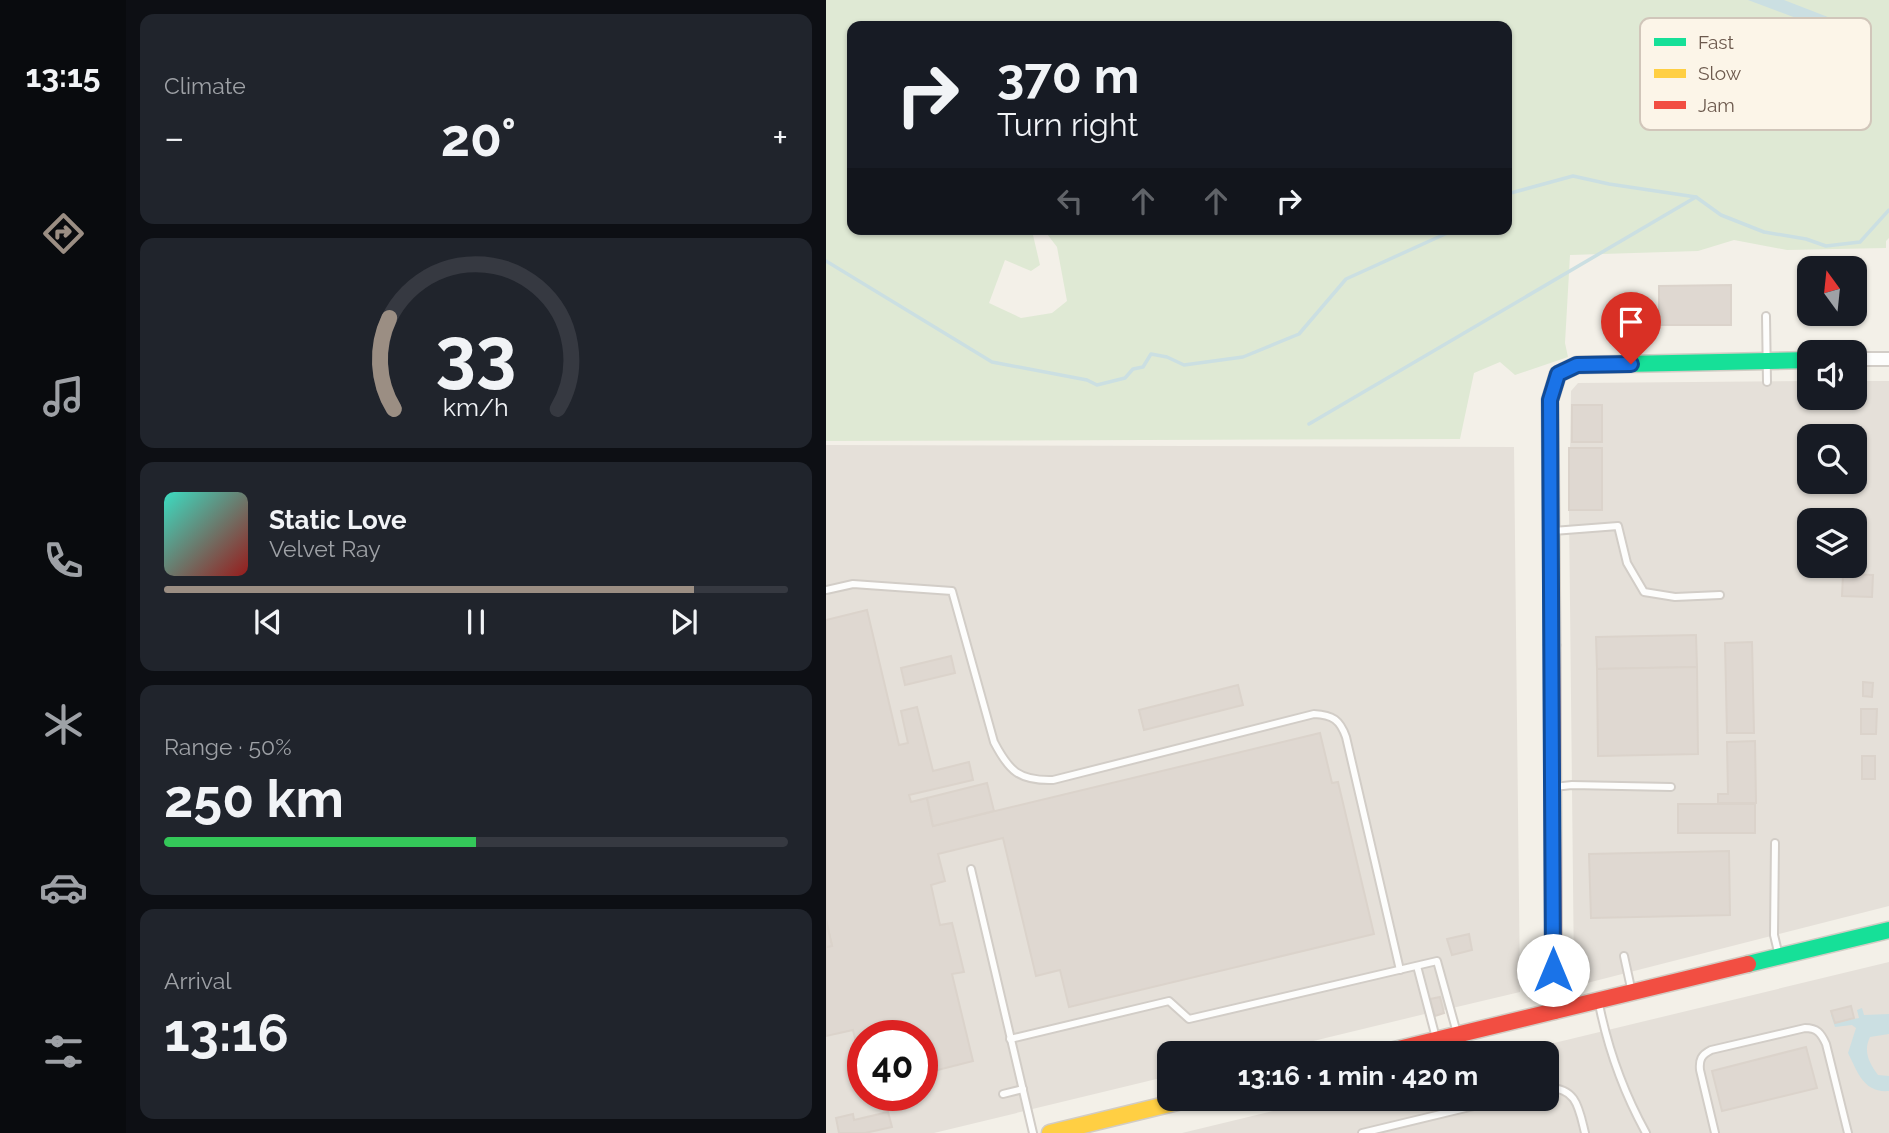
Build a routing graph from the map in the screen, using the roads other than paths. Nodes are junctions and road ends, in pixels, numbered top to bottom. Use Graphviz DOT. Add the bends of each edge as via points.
graph roads {
  1 [pos="1766,316"];
  2 [pos="1867,359"];
  3 [pos="1889,359"];
  4 [pos="1797,360"];
  5 [pos="1767,361"];
  6 [pos="1767,382"];
  7 [pos="1551,531"];
  8 [pos="826,590"];
  9 [pos="1720,595"];
  10 [pos="1671,786"];
  11 [pos="1553,787"];
  12 [pos="1775,843"];
  13 [pos="971,869"];
  14 [pos="1889,930"];
  15 [pos="1624,956"];
  16 [pos="1779,956"];
  17 [pos="1417,966"];
  18 [pos="1400,970"];
  19 [pos="1632,992"];
  20 [pos="1598,1000"];
  21 [pos="1554,1011"];
  22 [pos="1457,1034"];
  23 [pos="1010,1039"];
  24 [pos="1437,1039"];
  25 [pos="1429,1041"];
  26 [pos="1559,1088"];
  27 [pos="1023,1089"];
  28 [pos="1003,1094"];
  29 [pos="1157,1108"];
  30 [pos="1453,1111"];
  31 [pos="1073,1130"];
  32 [pos="1584,1132"];
  33 [pos="1848,1132"];
  34 [pos="1033,1133"];
  35 [pos="1050,1133"];
  36 [pos="1362,1133"];
  37 [pos="1575,1133"];
  38 [pos="1646,1133"];
  39 [pos="1715,1133"];
  40 [pos="1839,1133"];
  1 -- 5 [label="lane"];
  2 -- 3 [label="street"];
  4 -- 5 [label="street"];
  5 -- 6 [label="lane"];
  5 -- 7 [label="street" via="1577,365 1558,374 1550,400"];
  7 -- 9 [label="lane" via="1618,526 1627,563 1644,592 1675,597"];
  7 -- 11 [label="street"];
  8 -- 18 [label="lane" via="853,584 952,591 994,742 1017,775 1033,781 1053,780 1314,714 1329,715 1341,723 1346,737"];
  10 -- 11 [label="lane"];
  11 -- 21 [label="street"];
  12 -- 16 [label="lane" via="1774,934"];
  13 -- 23 [label="lane"];
  14 -- 16 [label="street"];
  15 -- 19 [label="lane"];
  16 -- 19 [label="street"];
  17 -- 18 [label="lane"];
  17 -- 22 [label="lane" via="1437,961"];
  17 -- 24 [label="lane"];
  18 -- 23 [label="lane" via="1189,1019 1168,1001"];
  19 -- 20 [label="street"];
  20 -- 21 [label="street"];
  20 -- 38 [label="lane" via="1627,1096"];
  21 -- 22 [label="street"];
  22 -- 24 [label="street"];
  23 -- 27 [label="lane"];
  24 -- 25 [label="street"];
  26 -- 32 [label="lane" via="1573,1098"];
  27 -- 28 [label="lane"];
  27 -- 34 [label="lane"];
  29 -- 31 [label="street"];
  30 -- 36 [label="lane"];
  31 -- 35 [label="street"];
  32 -- 37 [label="lane"];
  33 -- 39 [label="lane" via="1822,1034 1805,1028 1703,1054 1700,1070"];
  33 -- 40 [label="lane"];
}
